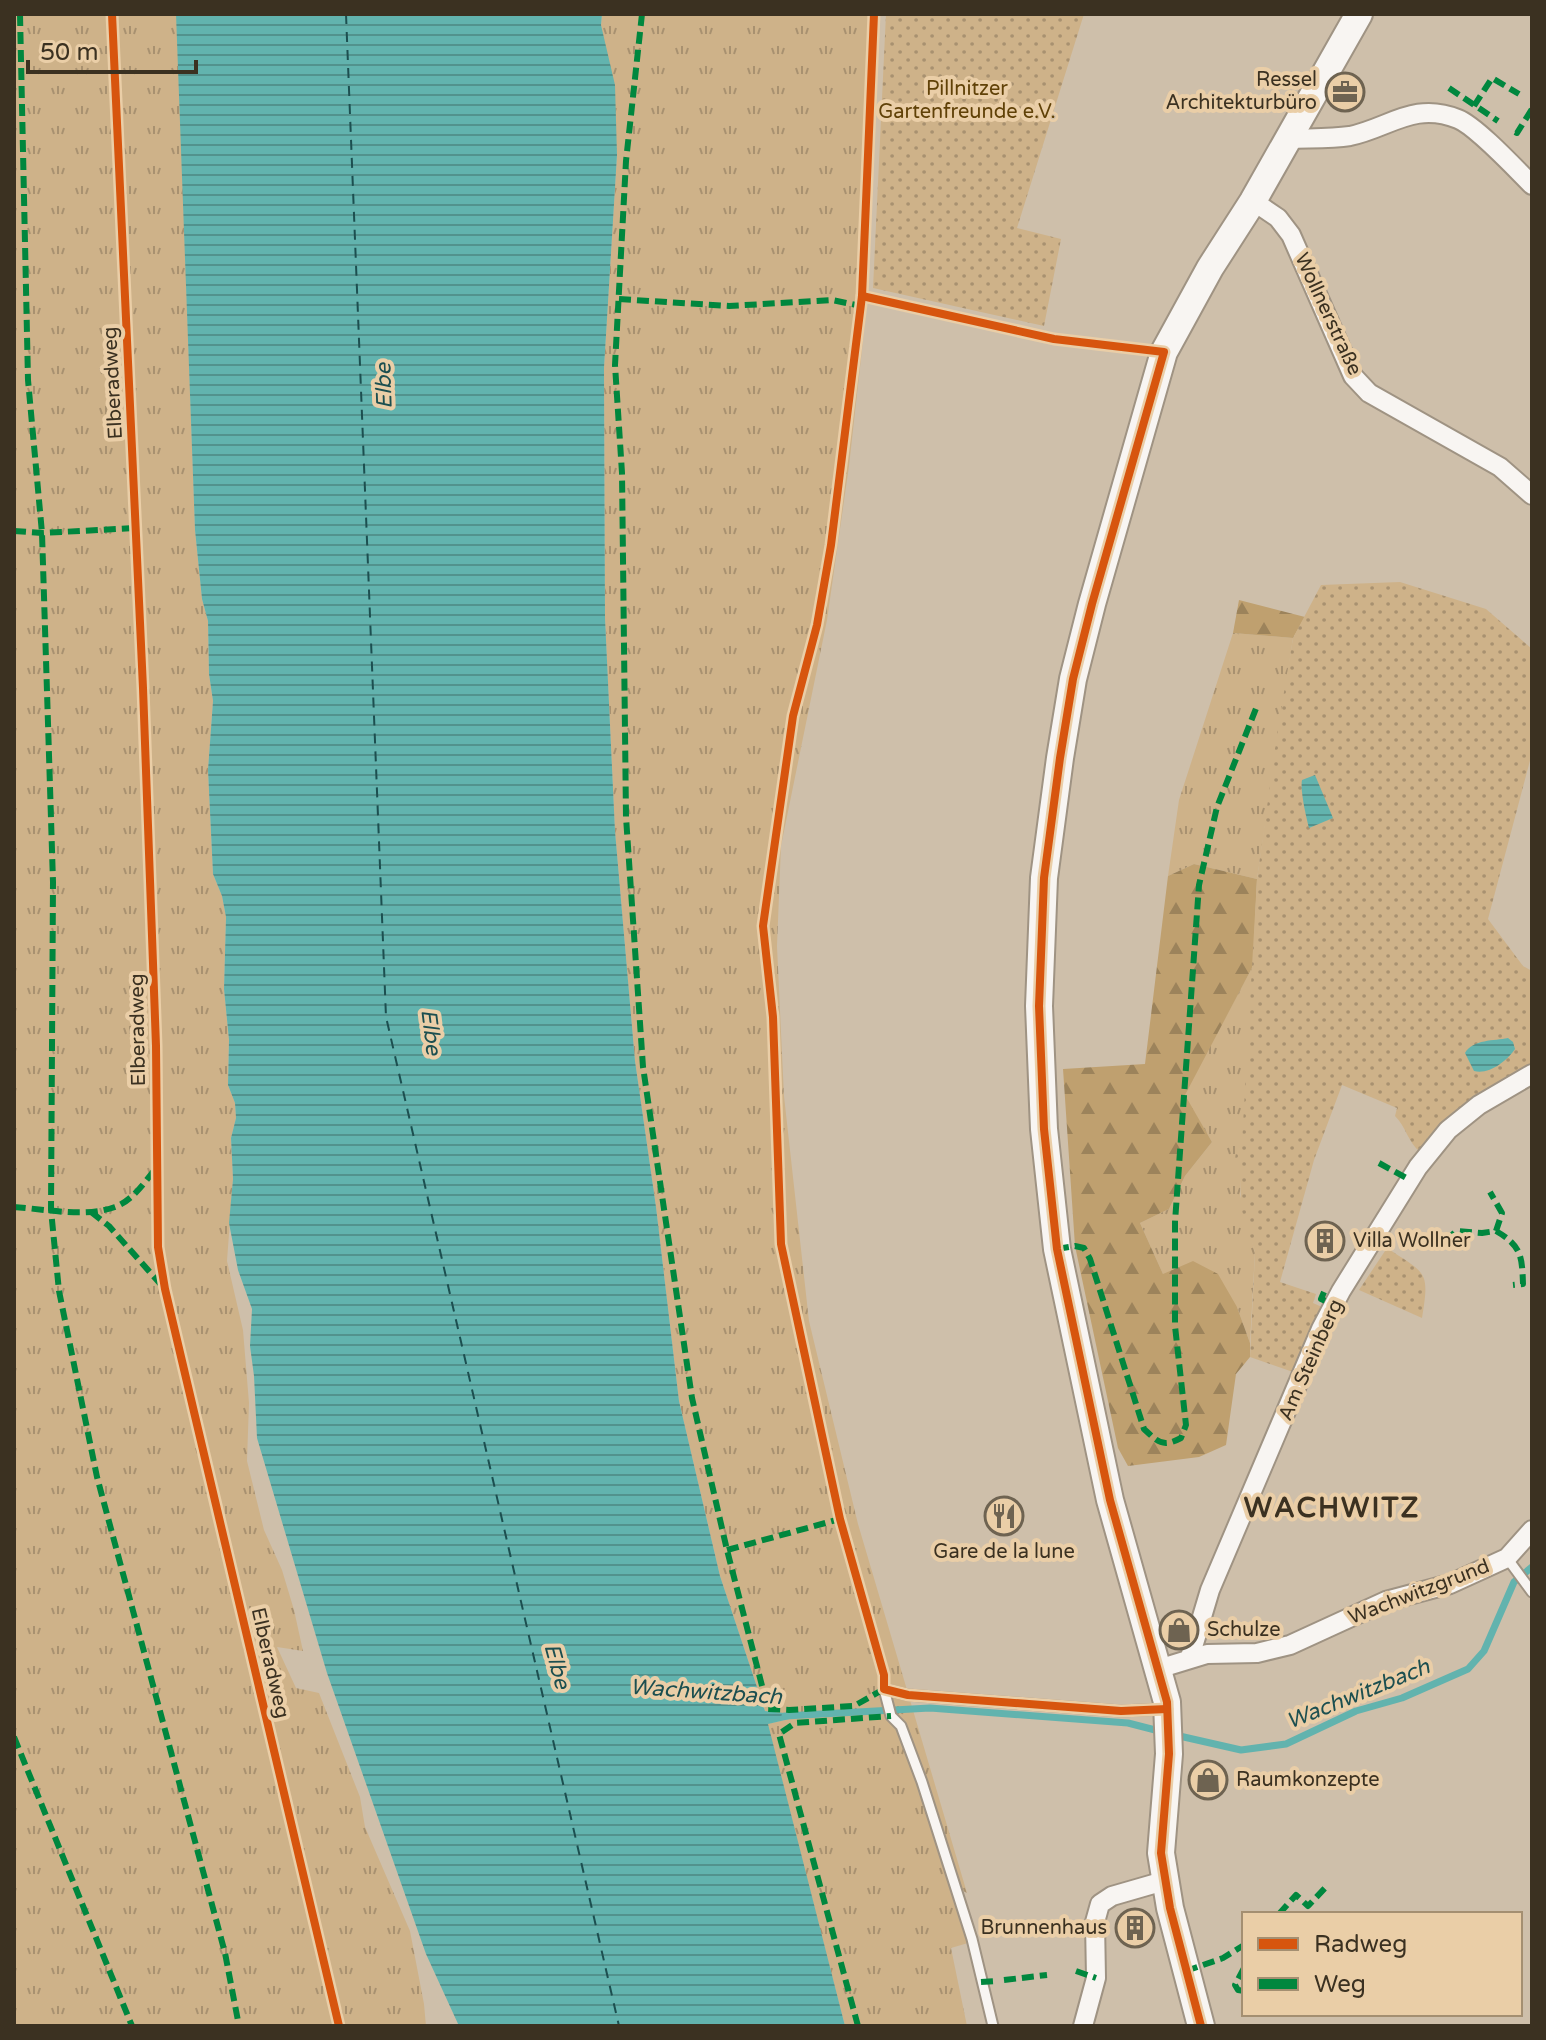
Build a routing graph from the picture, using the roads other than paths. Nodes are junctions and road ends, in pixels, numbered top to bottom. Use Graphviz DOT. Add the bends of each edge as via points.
graph roads {
  1 [pos="1359,14"];
  2 [pos="1288,139"];
  3 [pos="1532,185"];
  4 [pos="1253,201"];
  5 [pos="1532,495"];
  6 [pos="1532,1074"];
  7 [pos="1532,1530"];
  8 [pos="1511,1563"];
  9 [pos="1532,1592"];
  10 [pos="1190,1657"];
  11 [pos="1158,1669"];
  12 [pos="1168,1714"];
  13 [pos="1164,1881"];
  14 [pos="993,2026"];
  15 [pos="1083,2026"];
  16 [pos="1201,2026"];
  1 -- 2 [label="main road"];
  2 -- 3 [label="street" via="1351,136 1405,115 1437,113 1460,119"];
  2 -- 4 [label="main road"];
  4 -- 5 [label="street, Wollnerstraße" via="1278,218 1291,235 1353,376 1369,393 1500,467"];
  4 -- 11 [label="main road" via="1164,352 1073,679 1044,878 1039,1006 1044,1129 1057,1249 1110,1500"];
  6 -- 10 [label="street, Am Steinberg" via="1448,1130 1418,1167 1341,1291 1210,1590"];
  7 -- 8 [label="street, Wachwitzgrund"];
  8 -- 9 [label="lane"];
  8 -- 10 [label="street, Wachwitzgrund" via="1386,1601 1290,1645 1257,1653"];
  10 -- 11 [label="street, Wachwitzgrund"];
  11 -- 12 [label="main road"];
  12 -- 13 [label="main road"];
  12 -- 14 [label="lane" via="884,1689 891,1716 912,1754 972,1939"];
  13 -- 15 [label="street" via="1100,1904 1095,1922 1096,1978"];
  13 -- 16 [label="main road"];
}
